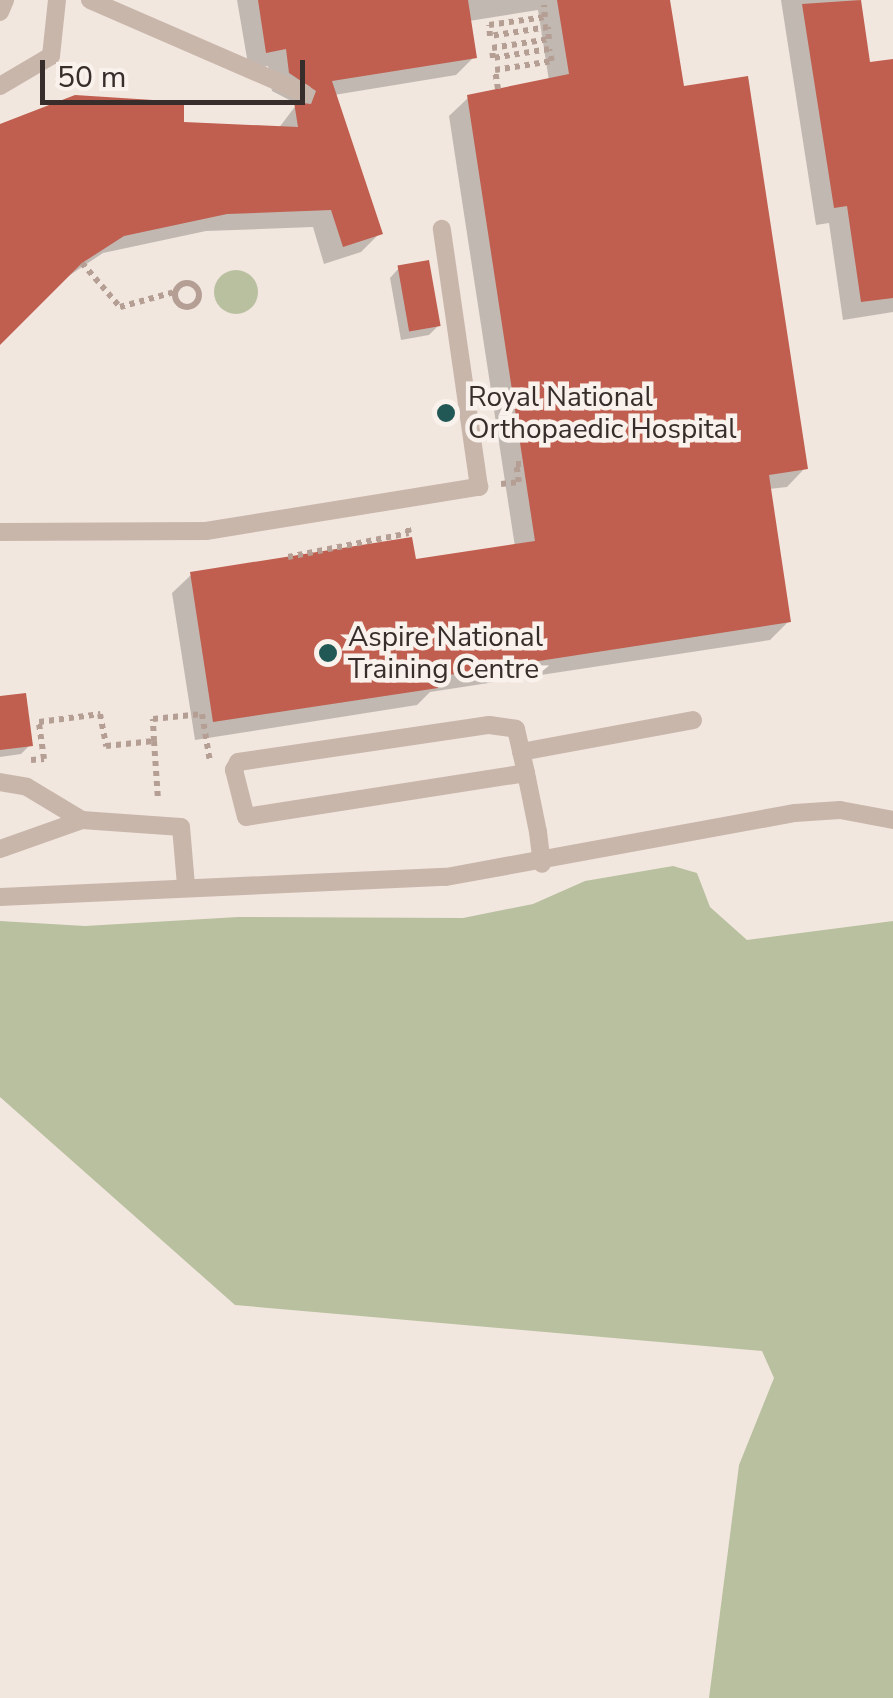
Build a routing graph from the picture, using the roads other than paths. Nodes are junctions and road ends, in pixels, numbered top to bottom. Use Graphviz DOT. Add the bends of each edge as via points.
graph roads {
  1 [pos="5,0"];
  2 [pos="57,0"];
  3 [pos="90,0"];
  4 [pos="0,12"];
  5 [pos="0,86"];
  6 [pos="304,92"];
  7 [pos="442,230"];
  8 [pos="0,532"];
  9 [pos="693,720"];
  10 [pos="521,752"];
  11 [pos="526,773"];
  12 [pos="0,782"];
  13 [pos="82,820"];
  14 [pos="893,820"];
  15 [pos="0,849"];
  16 [pos="542,864"];
  17 [pos="186,885"];
  18 [pos="0,897"];
  1 -- 4 [label="lane"];
  2 -- 5 [label="lane" via="51,56"];
  3 -- 6 [label="lane"];
  7 -- 8 [label="lane" via="479,487 206,531"];
  9 -- 10 [label="lane"];
  10 -- 11 [label="lane"];
  10 -- 11 [label="lane" via="516,729 490,725 238,762 238,805 246,817 257,816"];
  11 -- 16 [label="lane"];
  12 -- 13 [label="lane" via="27,787"];
  13 -- 15 [label="lane"];
  13 -- 17 [label="lane" via="181,827"];
  14 -- 16 [label="lane" via="840,810 795,813"];
  16 -- 17 [label="lane" via="380,882"];
  17 -- 18 [label="lane"];
}
